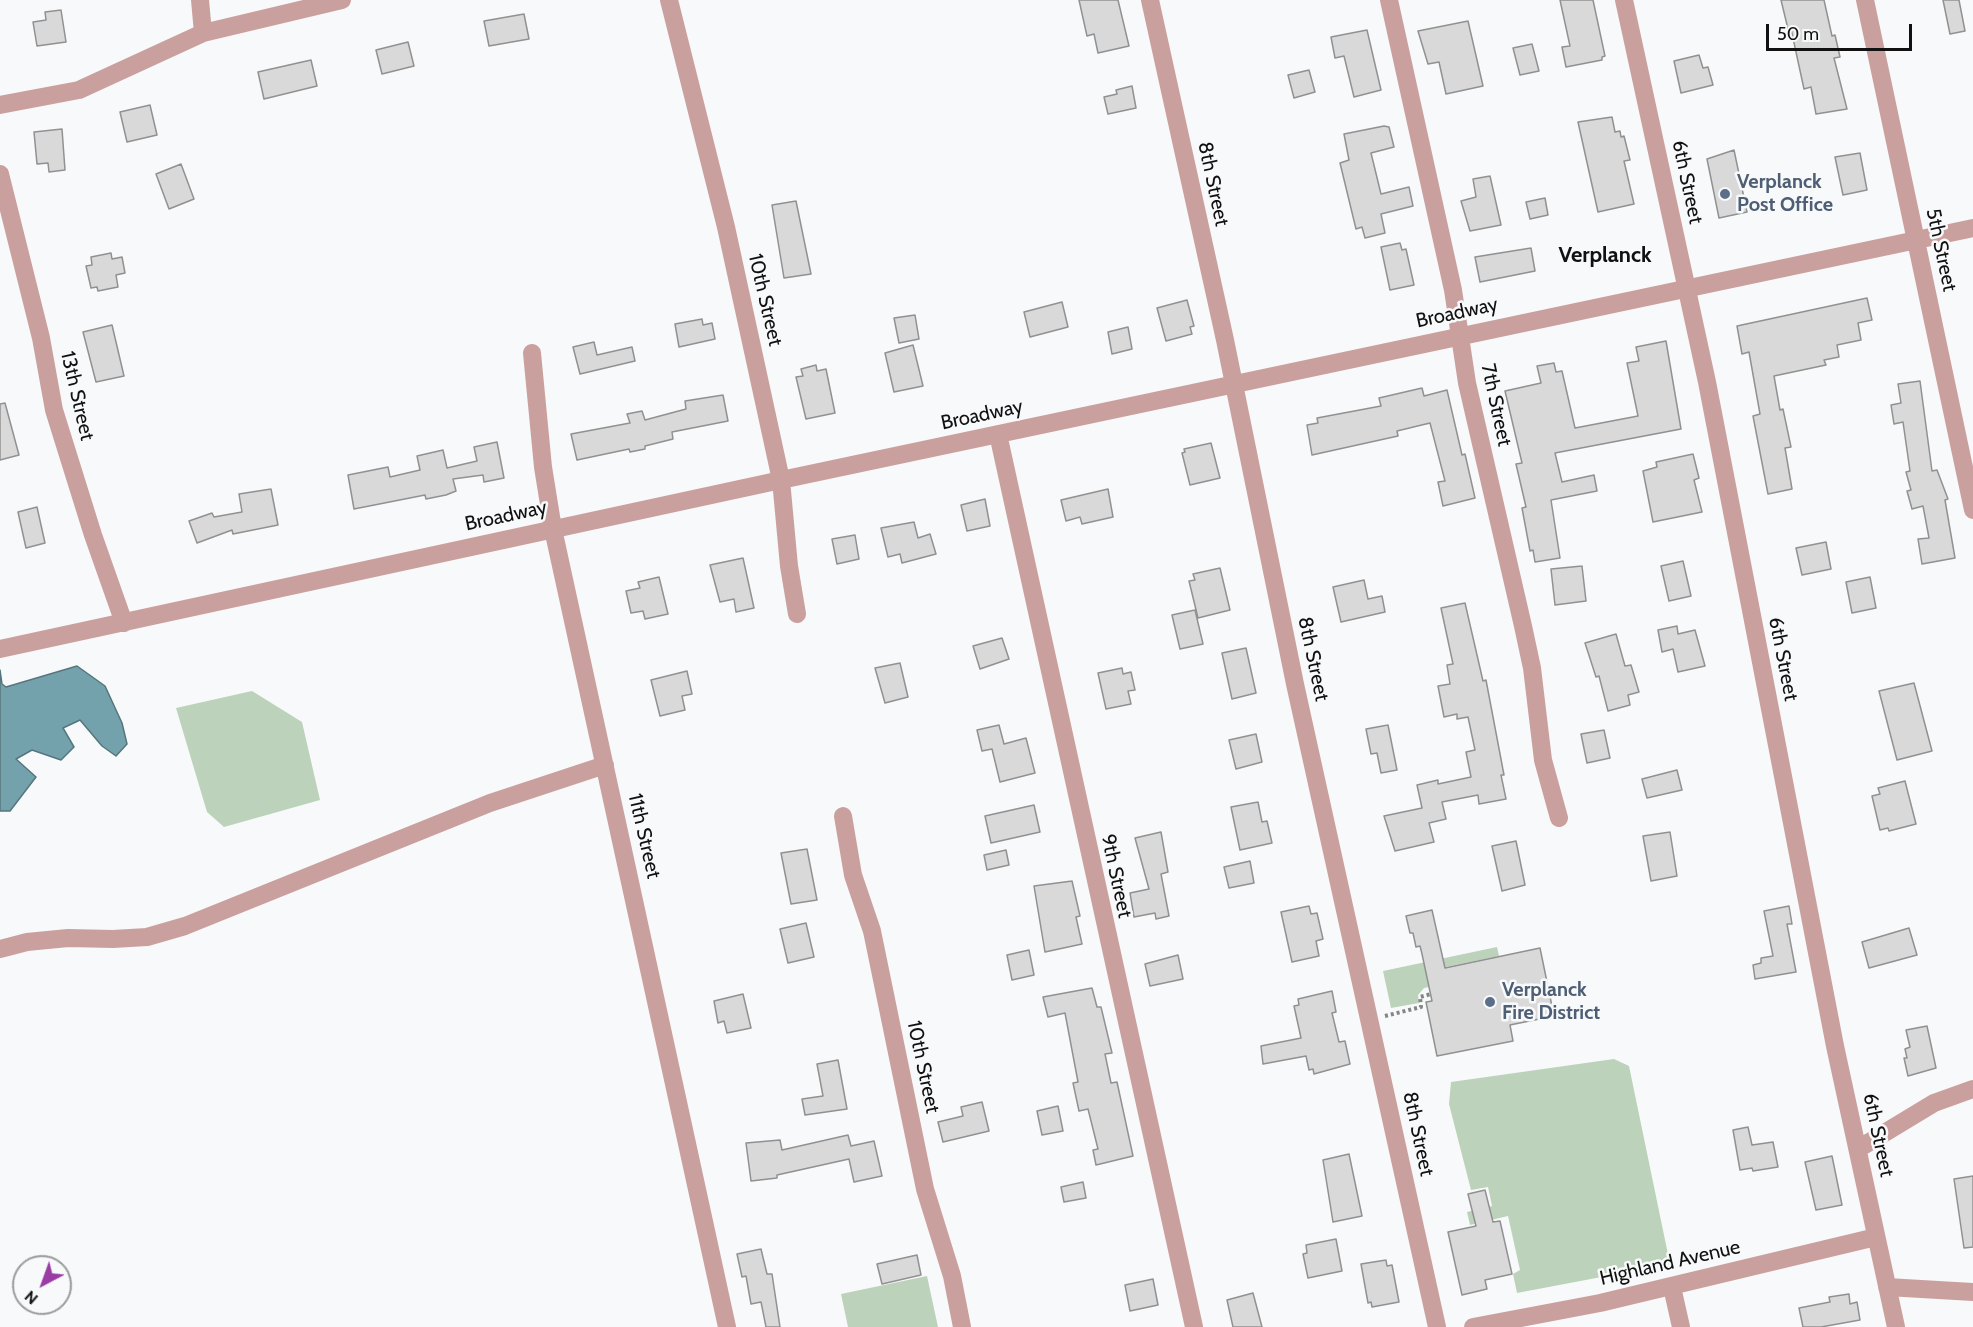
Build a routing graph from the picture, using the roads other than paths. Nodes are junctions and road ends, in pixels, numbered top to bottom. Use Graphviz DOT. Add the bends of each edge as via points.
graph roads {
  1 [pos="200,0"];
  2 [pos="342,0"];
  3 [pos="669,0"];
  4 [pos="1150,0"];
  5 [pos="1389,0"];
  6 [pos="1624,0"];
  7 [pos="1865,0"];
  8 [pos="203,33"];
  9 [pos="0,105"];
  10 [pos="0,174"];
  11 [pos="1973,228"];
  12 [pos="1916,241"];
  13 [pos="1687,288"];
  14 [pos="1460,335"];
  15 [pos="532,353"];
  16 [pos="1234,386"];
  17 [pos="998,434"];
  18 [pos="780,480"];
  19 [pos="1973,510"];
  20 [pos="553,529"];
  21 [pos="797,614"];
  22 [pos="124,623"];
  23 [pos="0,649"];
  24 [pos="605,765"];
  25 [pos="843,816"];
  26 [pos="1559,818"];
  27 [pos="0,949"];
  28 [pos="1973,1089"];
  29 [pos="1858,1149"];
  30 [pos="1876,1237"];
  31 [pos="1672,1287"];
  32 [pos="1887,1287"];
  33 [pos="1973,1292"];
  34 [pos="727,1327"];
  35 [pos="962,1327"];
  36 [pos="1194,1327"];
  37 [pos="1437,1327"];
  38 [pos="1473,1327"];
  39 [pos="1681,1327"];
  40 [pos="1896,1327"];
  1 -- 8 [label="street"];
  2 -- 8 [label="street"];
  3 -- 18 [label="street, 10th Street" via="726,227"];
  4 -- 16 [label="street, 8th Street"];
  5 -- 14 [label="street, 7th Street"];
  6 -- 13 [label="street, 6th Street"];
  7 -- 12 [label="street, 5th Street"];
  8 -- 9 [label="street" via="80,90"];
  10 -- 22 [label="street, 13th Street" via="54,410"];
  11 -- 12 [label="street, Broadway"];
  12 -- 13 [label="street, Broadway"];
  12 -- 19 [label="street, 5th Street"];
  13 -- 14 [label="street, Broadway"];
  13 -- 29 [label="street, 6th Street" via="1817,958"];
  14 -- 16 [label="street, Broadway"];
  14 -- 26 [label="street, 7th Street" via="1467,383 1532,668 1548,788"];
  15 -- 20 [label="street, 11th Street"];
  16 -- 17 [label="street, Broadway"];
  16 -- 37 [label="street, 8th Street" via="1290,660"];
  17 -- 18 [label="street, Broadway"];
  17 -- 36 [label="street, 9th Street"];
  18 -- 20 [label="street, Broadway"];
  18 -- 21 [label="street, 10th Street"];
  20 -- 22 [label="street, Broadway"];
  20 -- 24 [label="street, 11th Street"];
  22 -- 23 [label="street, Broadway"];
  24 -- 27 [label="street" via="490,803 185,926 147,937 68,938"];
  24 -- 34 [label="street, 11th Street"];
  25 -- 35 [label="street, 10th Street" via="854,875 872,931 925,1189 952,1276"];
  28 -- 29 [label="street" via="1934,1103"];
  29 -- 30 [label="street, 6th Street"];
  30 -- 31 [label="street, Highland Avenue"];
  30 -- 32 [label="street, 6th Street"];
  31 -- 38 [label="street, Highland Avenue"];
  31 -- 39 [label="street"];
  32 -- 33 [label="street"];
  32 -- 40 [label="street, 6th Street"];
}
